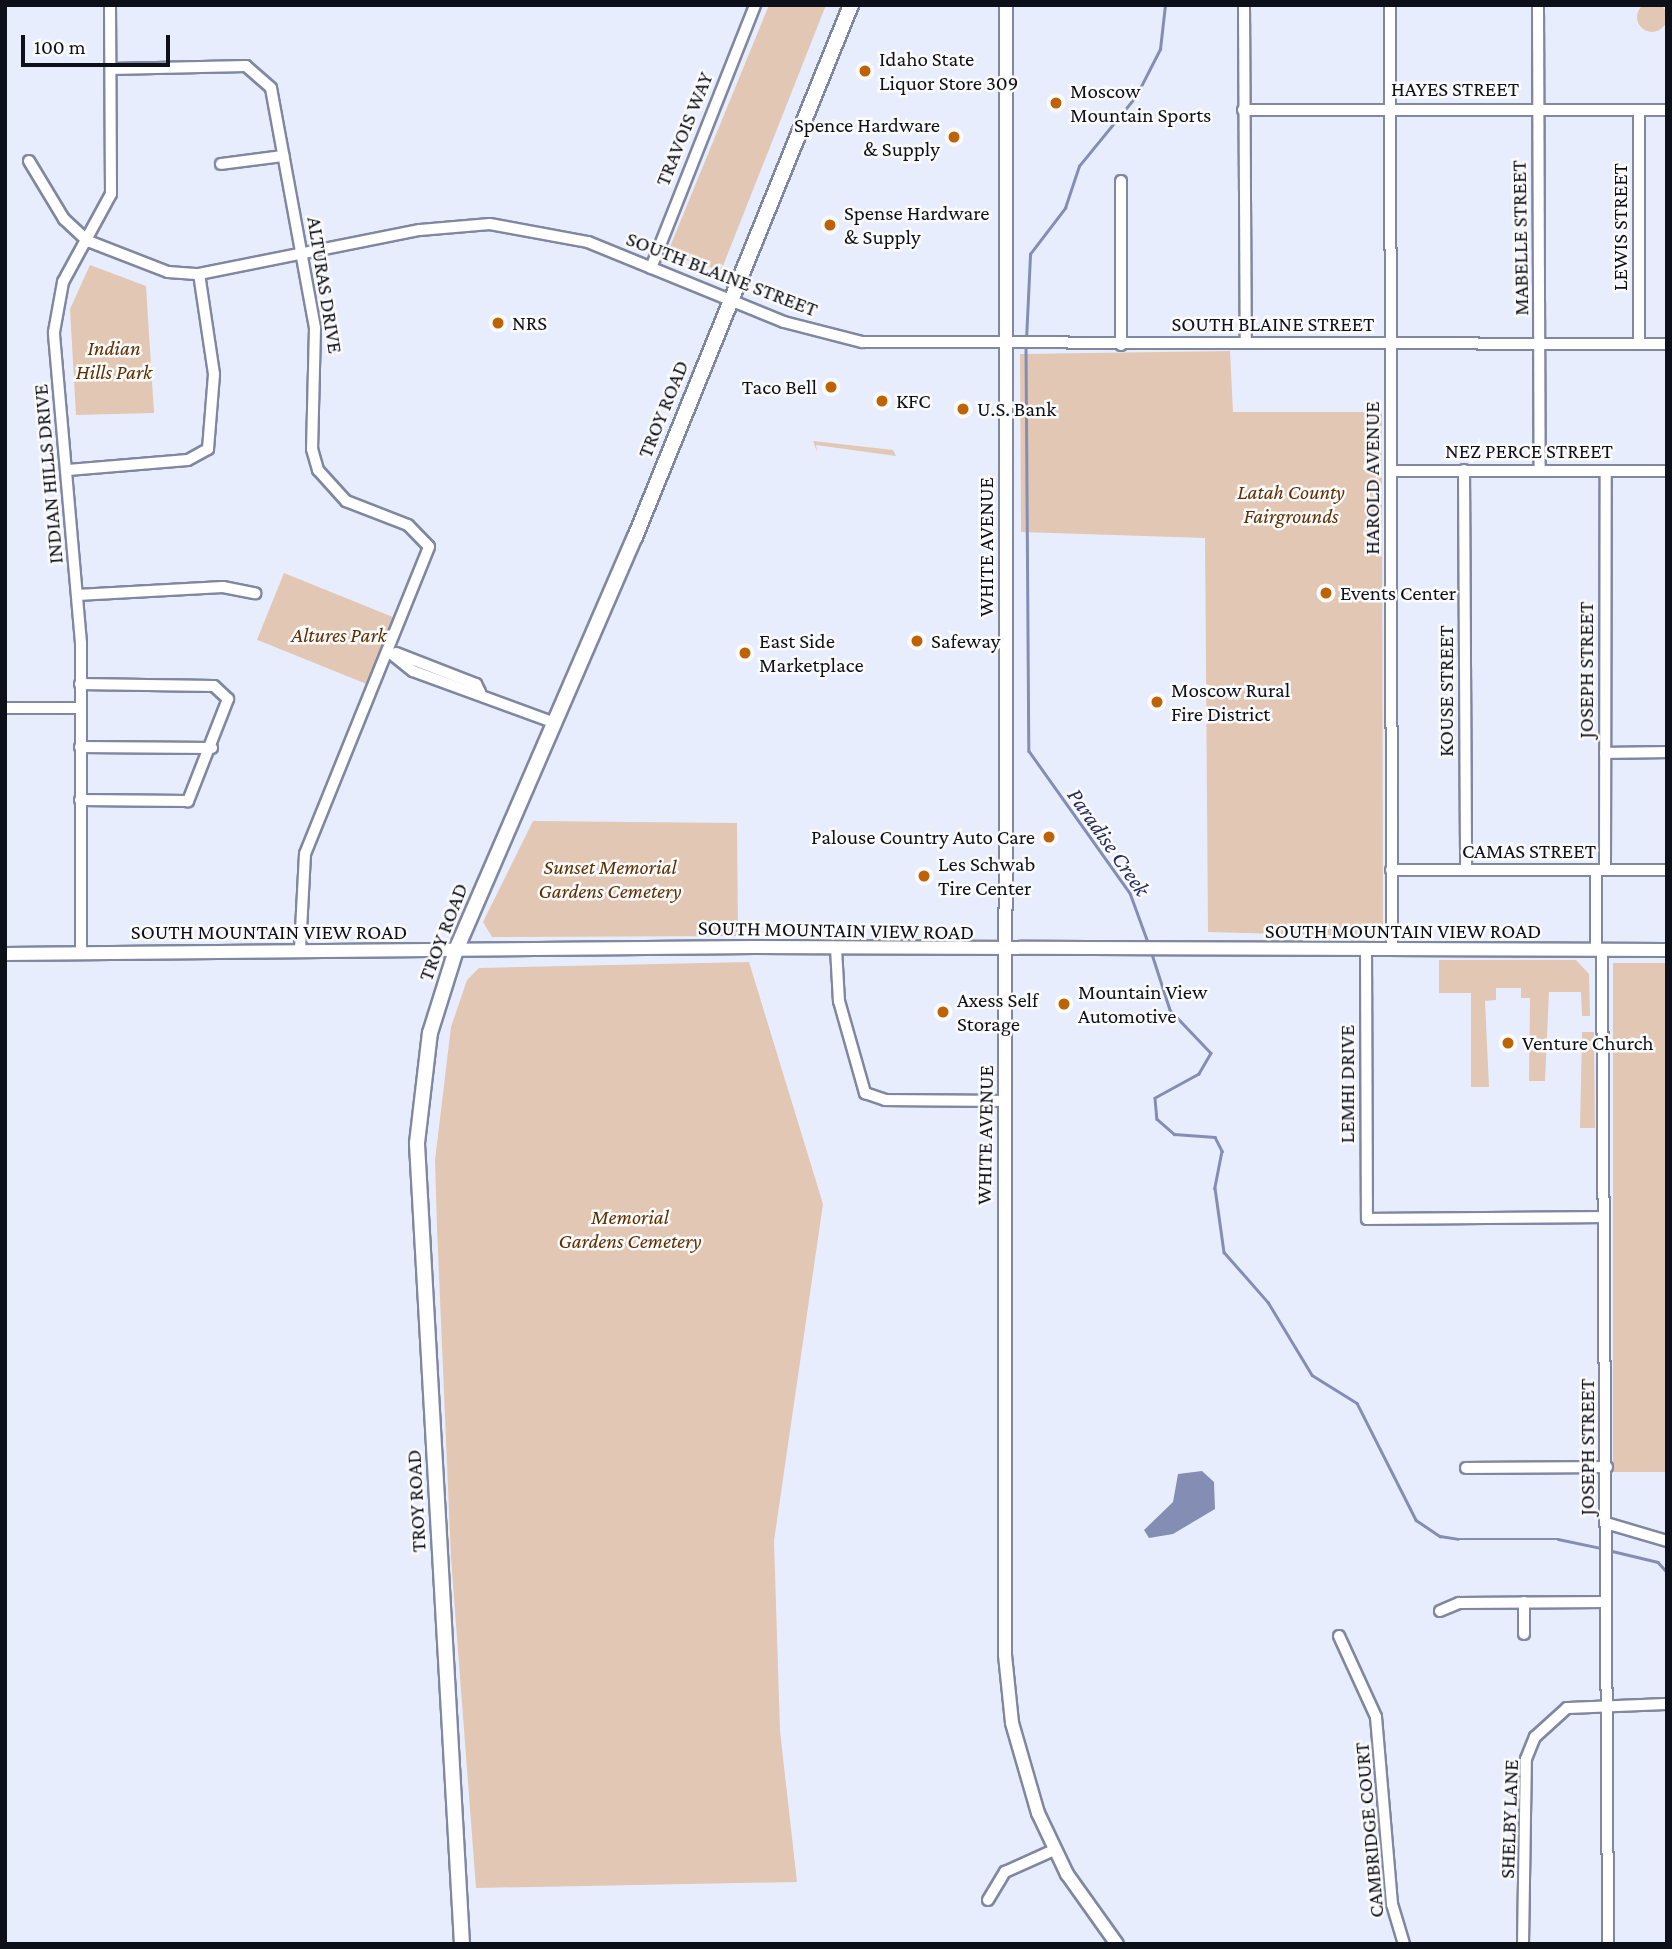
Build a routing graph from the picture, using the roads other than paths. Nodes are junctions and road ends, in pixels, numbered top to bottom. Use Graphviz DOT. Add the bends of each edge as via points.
graph roads {
  1 [pos="110,5"];
  2 [pos="755,5"];
  3 [pos="851,5"];
  4 [pos="1006,5"];
  5 [pos="1244,5"];
  6 [pos="1390,5"];
  7 [pos="1538,5"];
  8 [pos="111,69"];
  9 [pos="1391,108"];
  10 [pos="1538,108"];
  11 [pos="1243,110"];
  12 [pos="1639,110"];
  13 [pos="1667,110"];
  14 [pos="283,156"];
  15 [pos="29,160"];
  16 [pos="221,164"];
  17 [pos="1121,181"];
  18 [pos="88,241"];
  19 [pos="302,253"];
  20 [pos="651,268"];
  21 [pos="199,274"];
  22 [pos="730,300"];
  23 [pos="1246,342"];
  24 [pos="1391,342"];
  25 [pos="1541,344"];
  26 [pos="1639,344"];
  27 [pos="1667,344"];
  28 [pos="1010,345"];
  29 [pos="1121,345"];
  30 [pos="68,470"];
  31 [pos="1464,470"];
  32 [pos="1540,470"];
  33 [pos="1391,471"];
  34 [pos="1606,471"];
  35 [pos="1667,471"];
  36 [pos="255,593"];
  37 [pos="77,595"];
  38 [pos="388,651"];
  39 [pos="80,684"];
  40 [pos="5,708"];
  41 [pos="80,708"];
  42 [pos="552,722"];
  43 [pos="80,747"];
  44 [pos="212,748"];
  45 [pos="1667,752"];
  46 [pos="1605,753"];
  47 [pos="80,800"];
  48 [pos="1391,870"];
  49 [pos="1466,870"];
  50 [pos="1601,870"];
  51 [pos="1667,870"];
  52 [pos="300,948"];
  53 [pos="836,948"];
  54 [pos="456,950"];
  55 [pos="1366,950"];
  56 [pos="1392,950"];
  57 [pos="1599,950"];
  58 [pos="1667,950"];
  59 [pos="1005,952"];
  60 [pos="81,953"];
  61 [pos="5,954"];
  62 [pos="1006,1101"];
  63 [pos="1604,1217"];
  64 [pos="1606,1467"];
  65 [pos="1466,1468"];
  66 [pos="1606,1522"];
  67 [pos="1667,1541"];
  68 [pos="1524,1602"];
  69 [pos="1606,1602"];
  70 [pos="1440,1611"];
  71 [pos="1524,1634"];
  72 [pos="1339,1636"];
  73 [pos="1606,1704"];
  74 [pos="1667,1704"];
  75 [pos="1054,1850"];
  76 [pos="988,1900"];
  77 [pos="1111,1942"];
  78 [pos="462,1944"];
  79 [pos="1404,1944"];
  80 [pos="1523,1944"];
  81 [pos="1608,1944"];
  1 -- 8 [label="street, INDIAN HILLS DRIVE"];
  2 -- 20 [label="street, TRAVOIS WAY"];
  3 -- 22 [label="main road, TROY ROAD"];
  4 -- 28 [label="street, WHITE AVENUE"];
  5 -- 11 [label="street"];
  6 -- 9 [label="street, HAROLD AVENUE"];
  7 -- 10 [label="street, MABELLE STREET"];
  8 -- 14 [label="street, ALTURAS DRIVE" via="246,66 271,89"];
  8 -- 18 [label="street, INDIAN HILLS DRIVE" via="111,194"];
  9 -- 10 [label="street, HAYES STREET"];
  9 -- 11 [label="street, HAYES STREET"];
  9 -- 24 [label="street, HAROLD AVENUE"];
  10 -- 12 [label="street, HAYES STREET"];
  10 -- 25 [label="street, MABELLE STREET"];
  11 -- 23 [label="street"];
  12 -- 13 [label="street, HAYES STREET"];
  12 -- 26 [label="street, LEWIS STREET"];
  14 -- 16 [label="street"];
  14 -- 19 [label="street, ALTURAS DRIVE"];
  15 -- 18 [label="street, SOUTH BLAINE STREET" via="64,219"];
  17 -- 29 [label="street"];
  18 -- 21 [label="street, SOUTH BLAINE STREET" via="138,266"];
  18 -- 30 [label="street, INDIAN HILLS DRIVE" via="63,282 54,332"];
  19 -- 20 [label="street, SOUTH BLAINE STREET" via="420,230 491,224 588,243"];
  19 -- 21 [label="street, SOUTH BLAINE STREET"];
  19 -- 38 [label="street, ALTURAS DRIVE" via="318,358 312,449 318,470 346,501 408,525 429,547"];
  20 -- 22 [label="street, SOUTH BLAINE STREET"];
  21 -- 30 [label="street" via="214,374 208,449 188,460"];
  22 -- 28 [label="street, SOUTH BLAINE STREET" via="804,329 862,342"];
  22 -- 42 [label="main road, TROY ROAD"];
  23 -- 24 [label="street, SOUTH BLAINE STREET"];
  23 -- 29 [label="street, SOUTH BLAINE STREET"];
  24 -- 25 [label="street, SOUTH BLAINE STREET"];
  24 -- 33 [label="street, HAROLD AVENUE"];
  25 -- 26 [label="street, SOUTH BLAINE STREET"];
  25 -- 32 [label="street, MABELLE STREET"];
  26 -- 27 [label="street, SOUTH BLAINE STREET"];
  28 -- 29 [label="street, SOUTH BLAINE STREET"];
  28 -- 59 [label="street, WHITE AVENUE"];
  30 -- 37 [label="street, INDIAN HILLS DRIVE"];
  31 -- 32 [label="street, NEZ PERCE STREET"];
  31 -- 33 [label="street, NEZ PERCE STREET"];
  31 -- 49 [label="street, KOUSE STREET"];
  32 -- 34 [label="street, NEZ PERCE STREET"];
  33 -- 48 [label="street, HAROLD AVENUE"];
  34 -- 35 [label="street, NEZ PERCE STREET"];
  34 -- 46 [label="street, JOSEPH STREET"];
  36 -- 37 [label="street" via="223,587"];
  37 -- 39 [label="street, INDIAN HILLS DRIVE"];
  38 -- 42 [label="street" via="475,684 480,692"];
  38 -- 52 [label="street, ALTURAS DRIVE" via="305,854"];
  39 -- 41 [label="street, INDIAN HILLS DRIVE"];
  39 -- 44 [label="street" via="224,691 226,712"];
  40 -- 41 [label="street"];
  41 -- 43 [label="street, INDIAN HILLS DRIVE"];
  42 -- 54 [label="main road, TROY ROAD"];
  43 -- 44 [label="street"];
  43 -- 47 [label="street, INDIAN HILLS DRIVE"];
  44 -- 47 [label="street" via="188,801"];
  45 -- 46 [label="street"];
  46 -- 50 [label="street, JOSEPH STREET"];
  47 -- 60 [label="street, INDIAN HILLS DRIVE"];
  48 -- 49 [label="street, CAMAS STREET"];
  48 -- 56 [label="street, HAROLD AVENUE"];
  49 -- 50 [label="street, CAMAS STREET"];
  50 -- 51 [label="street, CAMAS STREET"];
  50 -- 57 [label="street, JOSEPH STREET"];
  52 -- 54 [label="street, SOUTH MOUNTAIN VIEW ROAD"];
  52 -- 60 [label="street, SOUTH MOUNTAIN VIEW ROAD"];
  53 -- 54 [label="street, SOUTH MOUNTAIN VIEW ROAD"];
  53 -- 59 [label="street, SOUTH MOUNTAIN VIEW ROAD"];
  53 -- 62 [label="street" via="846,1034 864,1093 877,1099"];
  54 -- 78 [label="main road, TROY ROAD" via="430,1033 417,1143"];
  55 -- 56 [label="street, SOUTH MOUNTAIN VIEW ROAD"];
  55 -- 59 [label="street, SOUTH MOUNTAIN VIEW ROAD"];
  55 -- 63 [label="street, LEMHI DRIVE" via="1367,1219"];
  56 -- 57 [label="street, SOUTH MOUNTAIN VIEW ROAD"];
  57 -- 58 [label="street, SOUTH MOUNTAIN VIEW ROAD"];
  57 -- 63 [label="street, JOSEPH STREET"];
  59 -- 62 [label="street, WHITE AVENUE"];
  60 -- 61 [label="street, SOUTH MOUNTAIN VIEW ROAD"];
  62 -- 75 [label="street, WHITE AVENUE" via="1001,1266 1007,1680 1018,1752"];
  63 -- 64 [label="street, JOSEPH STREET"];
  64 -- 65 [label="street"];
  64 -- 66 [label="street, JOSEPH STREET"];
  66 -- 67 [label="street"];
  66 -- 69 [label="street, JOSEPH STREET"];
  68 -- 69 [label="street"];
  68 -- 70 [label="street" via="1459,1603"];
  68 -- 71 [label="street"];
  69 -- 73 [label="street, JOSEPH STREET"];
  72 -- 79 [label="street, CAMBRIDGE COURT" via="1364,1679 1380,1738 1392,1904"];
  73 -- 74 [label="street, SHELBY LANE"];
  73 -- 80 [label="street, SHELBY LANE" via="1567,1708 1549,1721 1526,1759"];
  73 -- 81 [label="street, JOSEPH STREET"];
  75 -- 76 [label="street" via="1005,1872"];
  75 -- 77 [label="street, WHITE AVENUE"];
}
